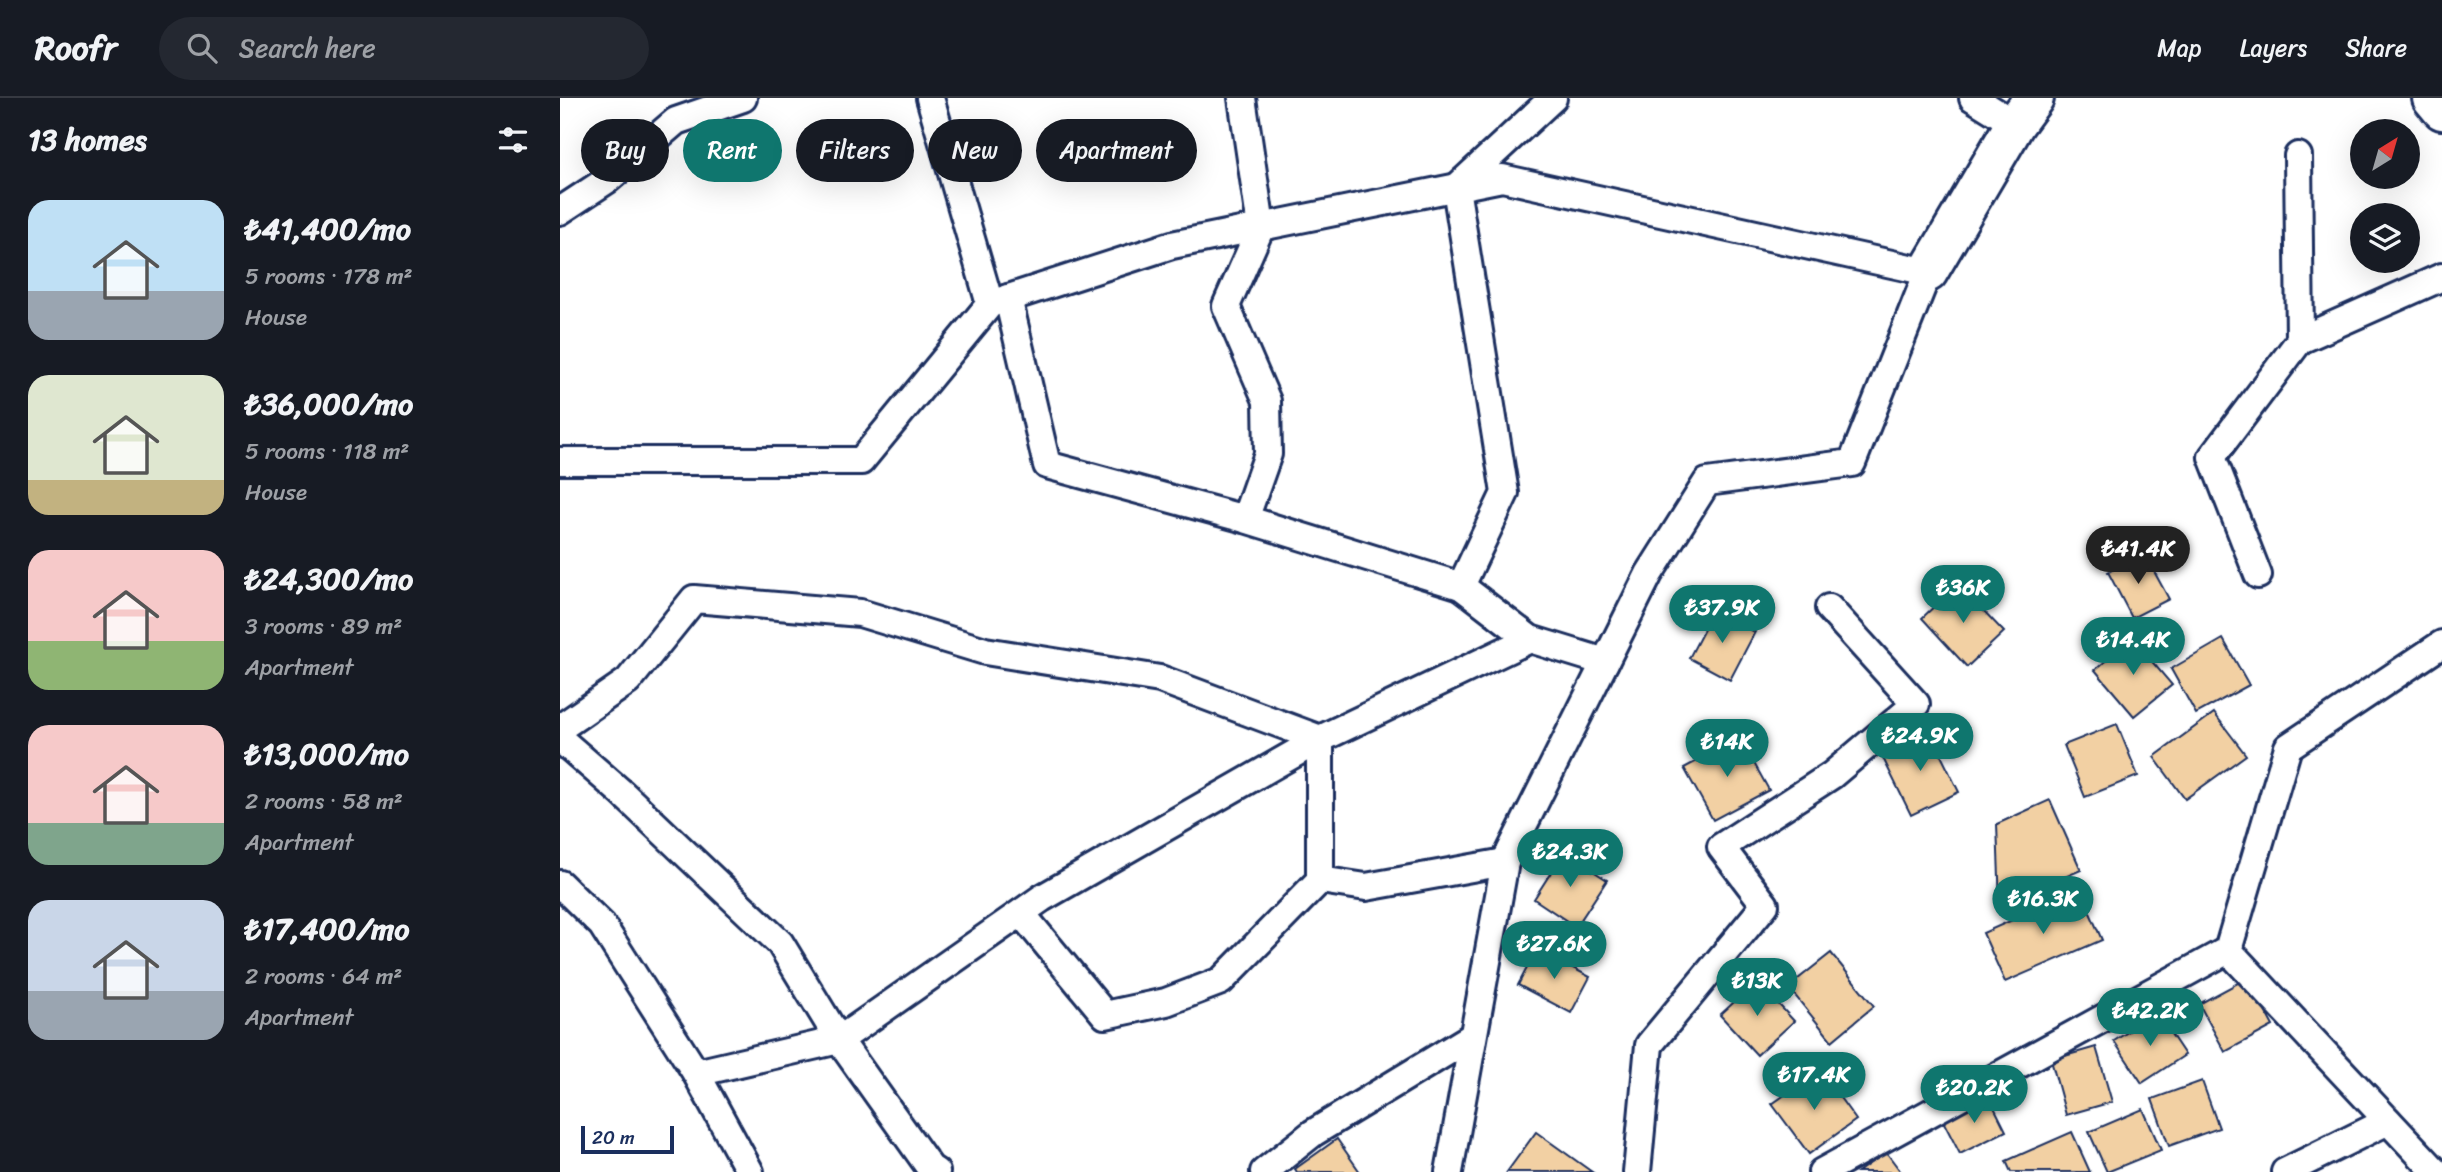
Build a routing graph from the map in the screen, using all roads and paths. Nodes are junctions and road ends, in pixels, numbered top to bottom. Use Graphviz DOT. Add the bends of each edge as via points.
graph roads {
  1 [pos="743,98"];
  2 [pos="930,98"];
  3 [pos="1242,98"];
  4 [pos="1553,98"];
  5 [pos="1973,98"];
  6 [pos="2432,98"];
  7 [pos="2442,110"];
  8 [pos="2024,111"];
  9 [pos="2298,156"];
  10 [pos="1456,188"];
  11 [pos="560,211"];
  12 [pos="1261,227"];
  13 [pos="1928,272"];
  14 [pos="2439,283"];
  15 [pos="999,301"];
  16 [pos="2300,340"];
  17 [pos="560,461"];
  18 [pos="1245,519"];
  19 [pos="2258,575"];
  20 [pos="1461,586"];
  21 [pos="1829,608"];
  22 [pos="1530,639"];
  23 [pos="2442,644"];
  24 [pos="1605,662"];
  25 [pos="560,728"];
  26 [pos="1320,738"];
  27 [pos="560,739"];
  28 [pos="1505,862"];
  29 [pos="1320,880"];
  30 [pos="560,884"];
  31 [pos="1021,913"];
  32 [pos="2228,950"];
  33 [pos="1473,1036"];
  34 [pos="839,1040"];
  35 [pos="696,1073"];
  36 [pos="2388,1121"];
  37 [pos="928,1171"];
  38 [pos="750,1172"];
  39 [pos="1264,1172"];
  40 [pos="1449,1172"];
  41 [pos="1637,1172"];
  42 [pos="1822,1172"];
  43 [pos="2285,1172"];
  44 [pos="2436,1172"];
  1 -- 11 [label="street" via="676,121 607,180"];
  2 -- 15 [label="street"];
  3 -- 12 [label="street"];
  4 -- 10 [label="street"];
  5 -- 8 [label="street"];
  6 -- 7 [label="street"];
  8 -- 13 [label="street"];
  9 -- 16 [label="street"];
  10 -- 12 [label="street"];
  10 -- 13 [label="street" via="1502,178"];
  10 -- 20 [label="street" via="1505,493"];
  12 -- 15 [label="street" via="1172,244"];
  12 -- 18 [label="street" via="1226,306 1267,401 1268,454"];
  13 -- 24 [label="street" via="1852,463 1707,482 1649,574"];
  14 -- 16 [label="street"];
  15 -- 17 [label="street" via="861,461"];
  15 -- 18 [label="street" via="1047,465"];
  16 -- 19 [label="street" via="2212,457"];
  18 -- 20 [label="street"];
  20 -- 22 [label="street"];
  21 -- 41 [label="street" via="1916,705 1832,775 1721,846 1765,905 1649,1045"];
  22 -- 24 [label="street"];
  22 -- 26 [label="street"];
  23 -- 32 [label="street" via="2288,747"];
  24 -- 28 [label="street"];
  25 -- 26 [label="street" via="628,681 694,599 860,613 985,651 1160,679"];
  26 -- 29 [label="street"];
  26 -- 31 [label="street"];
  27 -- 34 [label="street" via="780,943"];
  28 -- 29 [label="street" via="1366,887"];
  28 -- 33 [label="street"];
  29 -- 31 [label="street" via="1221,981 1166,1002 1105,1015"];
  30 -- 35 [label="street" via="602,925"];
  31 -- 34 [label="street"];
  32 -- 36 [label="street"];
  32 -- 42 [label="street"];
  33 -- 39 [label="street" via="1313,1133"];
  33 -- 40 [label="street"];
  34 -- 35 [label="street"];
  34 -- 37 [label="street"];
  35 -- 38 [label="street"];
  36 -- 43 [label="street"];
  36 -- 44 [label="street"];
}
